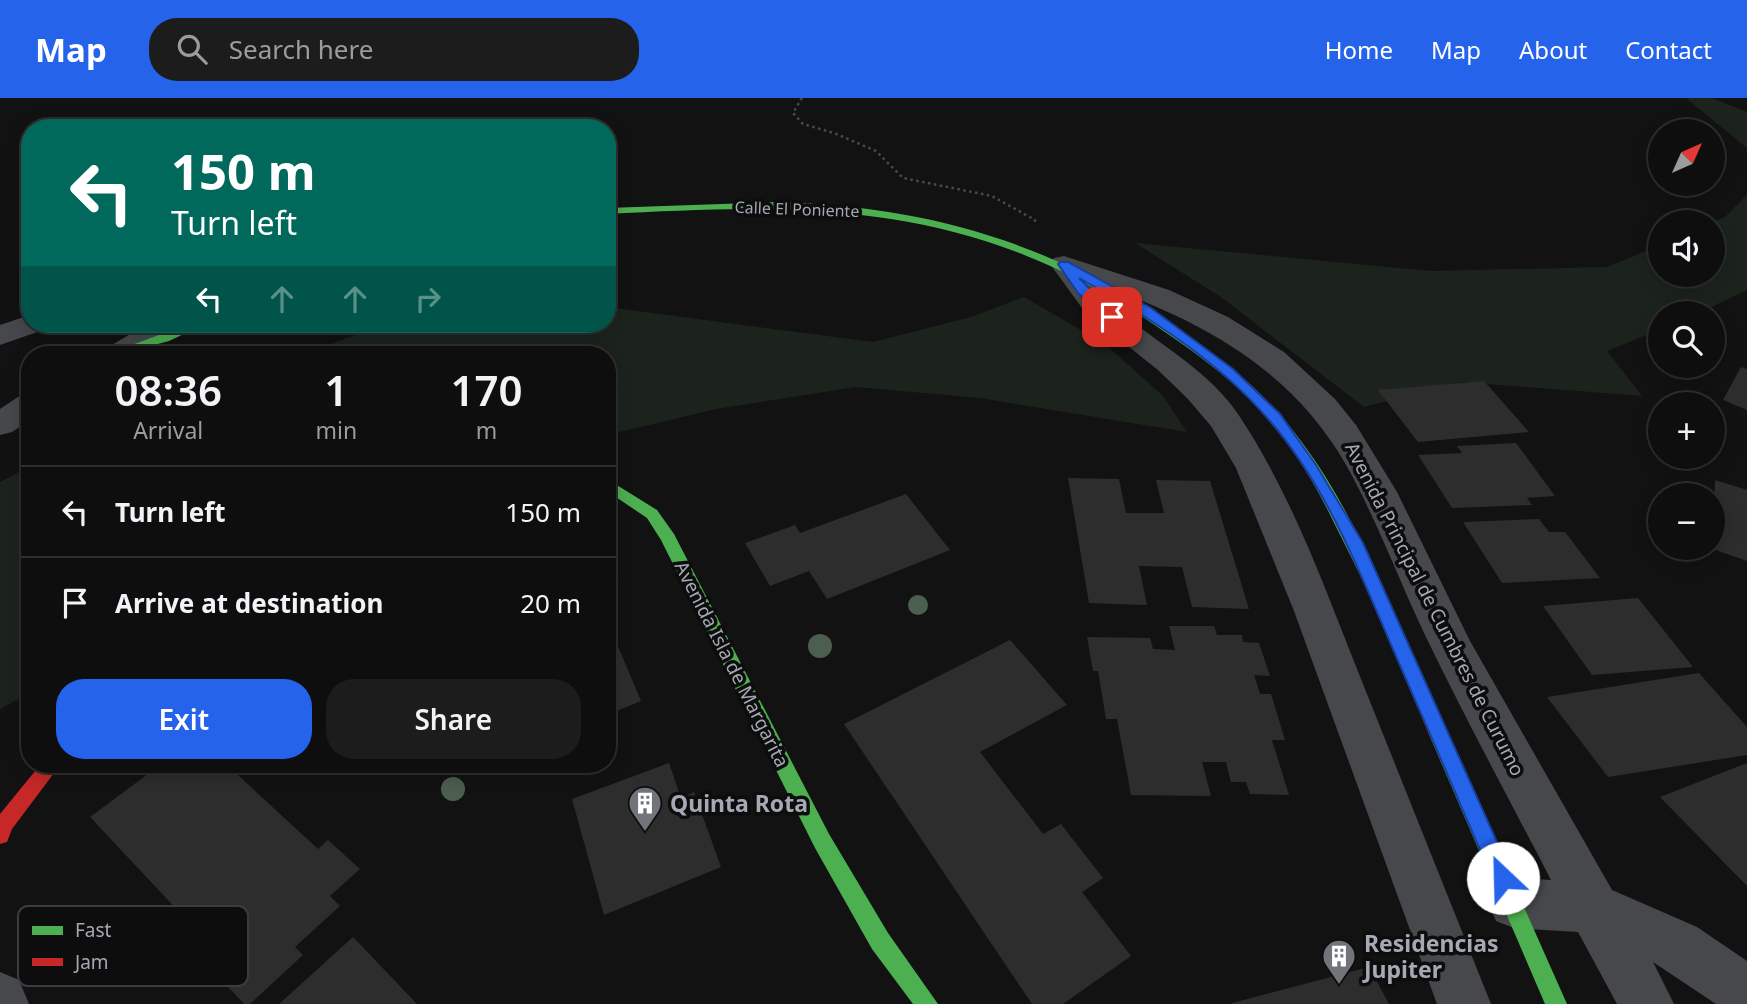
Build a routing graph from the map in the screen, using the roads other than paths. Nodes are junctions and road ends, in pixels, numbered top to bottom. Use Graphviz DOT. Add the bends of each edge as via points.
graph roads {
  1 [pos="616,211"];
  2 [pos="1064,264"];
  3 [pos="21,328"];
  4 [pos="154,333"];
  5 [pos="178,333"];
  6 [pos="0,336"];
  7 [pos="135,346"];
  8 [pos="142,346"];
  9 [pos="21,411"];
  10 [pos="0,424"];
  11 [pos="616,490"];
  12 [pos="45,773"];
  13 [pos="0,835"];
  14 [pos="1514,903"];
  15 [pos="1592,907"];
  16 [pos="1747,993"];
  17 [pos="0,999"];
  18 [pos="2,1004"];
  19 [pos="927,1004"];
  20 [pos="1464,1004"];
  21 [pos="1556,1004"];
  22 [pos="1647,1004"];
  1 -- 2 [label="street, Calle El Poniente" via="786,205 876,212 960,229"];
  2 -- 14 [label="street" via="1146,311 1228,372 1275,417 1323,486 1355,543"];
  2 -- 15 [label="street, Avenida Principal de Cumbres de Curumo" via="1132,286 1222,324 1298,381 1338,423"];
  2 -- 20 [label="street" via="1096,306 1199,391 1224,419 1254,468 1314,611"];
  3 -- 6 [label="street"];
  4 -- 7 [label="street"];
  5 -- 8 [label="street"];
  9 -- 10 [label="street"];
  11 -- 19 [label="street, Avenida Isla de Margarita" via="652,514 668,538 822,841 880,941"];
  12 -- 13 [label="street"];
  14 -- 15 [label="street"];
  14 -- 21 [label="street"];
  15 -- 16 [label="street" via="1678,946"];
  15 -- 22 [label="street, Avenida Principal de Cumbres de Curumo"];
  17 -- 18 [label="street"];
}
